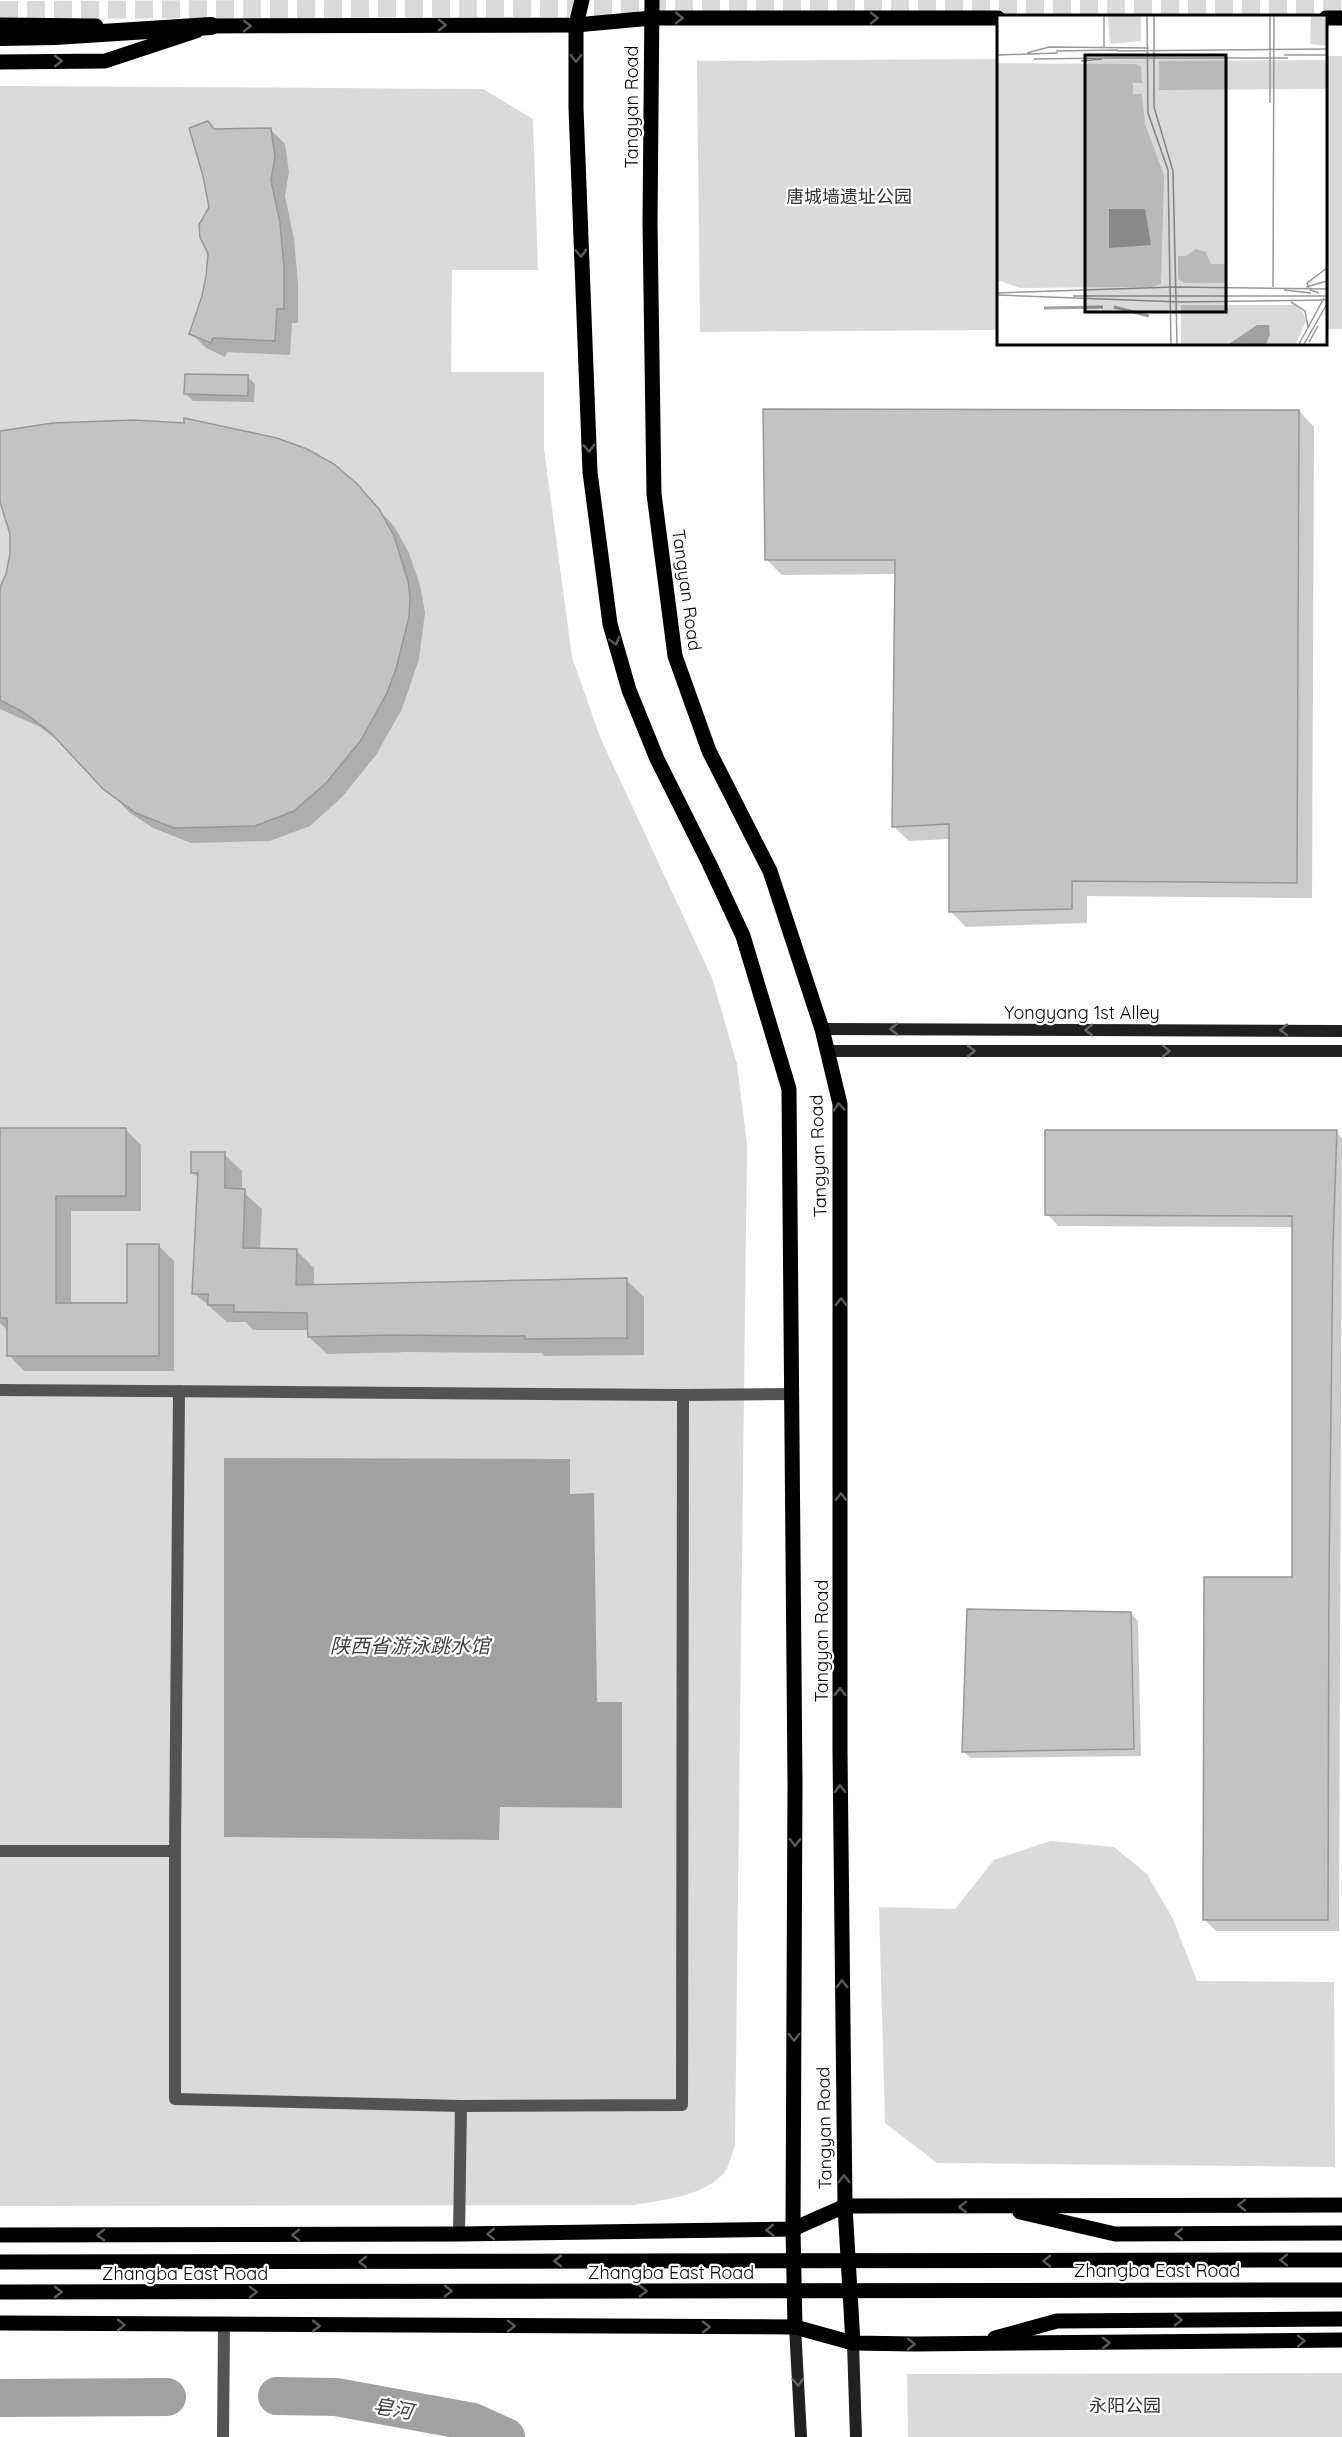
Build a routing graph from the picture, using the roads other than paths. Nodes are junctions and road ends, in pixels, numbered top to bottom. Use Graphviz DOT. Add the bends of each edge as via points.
graph roads {
  1 [pos="582,0"];
  2 [pos="652,0"];
  3 [pos="652,18"];
  4 [pos="997,18"];
  5 [pos="576,25"];
  6 [pos="0,26"];
  7 [pos="211,26"];
  8 [pos="0,37"];
  9 [pos="0,62"];
  10 [pos="822,1029"];
  11 [pos="1342,1031"];
  12 [pos="828,1051"];
  13 [pos="1342,1051"];
  14 [pos="0,1390"];
  15 [pos="179,1391"];
  16 [pos="792,1394"];
  17 [pos="683,1395"];
  18 [pos="0,1851"];
  19 [pos="175,1851"];
  20 [pos="461,2106"];
  21 [pos="1342,2205"];
  22 [pos="845,2206"];
  23 [pos="995,2206"];
  24 [pos="793,2229"];
  25 [pos="1342,2233"];
  26 [pos="459,2234"];
  27 [pos="0,2235"];
  28 [pos="1342,2260"];
  29 [pos="0,2262"];
  30 [pos="1342,2290"];
  31 [pos="0,2292"];
  32 [pos="1342,2319"];
  33 [pos="0,2323"];
  34 [pos="224,2326"];
  35 [pos="795,2327"];
  36 [pos="1342,2340"];
  37 [pos="853,2343"];
  38 [pos="975,2344"];
  39 [pos="223,2437"];
  40 [pos="801,2437"];
  41 [pos="856,2437"];
  1 -- 5 [label="main road, Tangyan Road"];
  2 -- 3 [label="main road, Tangyan Road"];
  3 -- 4 [label="main road, one-way"];
  3 -- 5 [label="main road"];
  3 -- 10 [label="main road, Tangyan Road" via="654,494 675,656 709,751 770,871"];
  7 -- 5 [label="main road, one-way"];
  5 -- 16 [label="main road, Tangyan Road, one-way" via="590,472 610,624 629,690 657,759 743,936 789,1089"];
  6 -- 7 [label="main road"];
  7 -- 8 [label="highway"];
  9 -- 7 [label="main road, one-way" via="105,61"];
  11 -- 10 [label="street, Yongyang 1st Alley, one-way"];
  10 -- 12 [label="main road, Tangyan Road"];
  12 -- 13 [label="street, one-way"];
  22 -- 12 [label="main road, Tangyan Road, one-way" via="840,1104"];
  14 -- 15 [label="street"];
  15 -- 17 [label="street"];
  15 -- 19 [label="street"];
  16 -- 17 [label="street"];
  16 -- 24 [label="main road, Tangyan Road, one-way"];
  17 -- 20 [label="street" via="682,2106"];
  18 -- 19 [label="street"];
  19 -- 20 [label="street" via="175,2098"];
  20 -- 26 [label="street"];
  21 -- 23 [label="main road, one-way"];
  23 -- 22 [label="main road, one-way"];
  22 -- 24 [label="main road"];
  22 -- 37 [label="main road, Tangyan Road"];
  25 -- 23 [label="main road, one-way" via="1115,2234"];
  24 -- 26 [label="main road, one-way"];
  24 -- 35 [label="main road, Tangyan Road"];
  26 -- 27 [label="main road, one-way"];
  28 -- 29 [label="main road, Zhangba East Road, one-way"];
  31 -- 30 [label="main road, Zhangba East Road, one-way"];
  38 -- 32 [label="main road, one-way" via="1057,2321"];
  33 -- 34 [label="main road, one-way"];
  34 -- 35 [label="main road, one-way"];
  34 -- 39 [label="street"];
  35 -- 37 [label="main road"];
  35 -- 40 [label="street, one-way"];
  38 -- 36 [label="main road, one-way"];
  37 -- 38 [label="main road, one-way"];
  37 -- 41 [label="street"];
}
